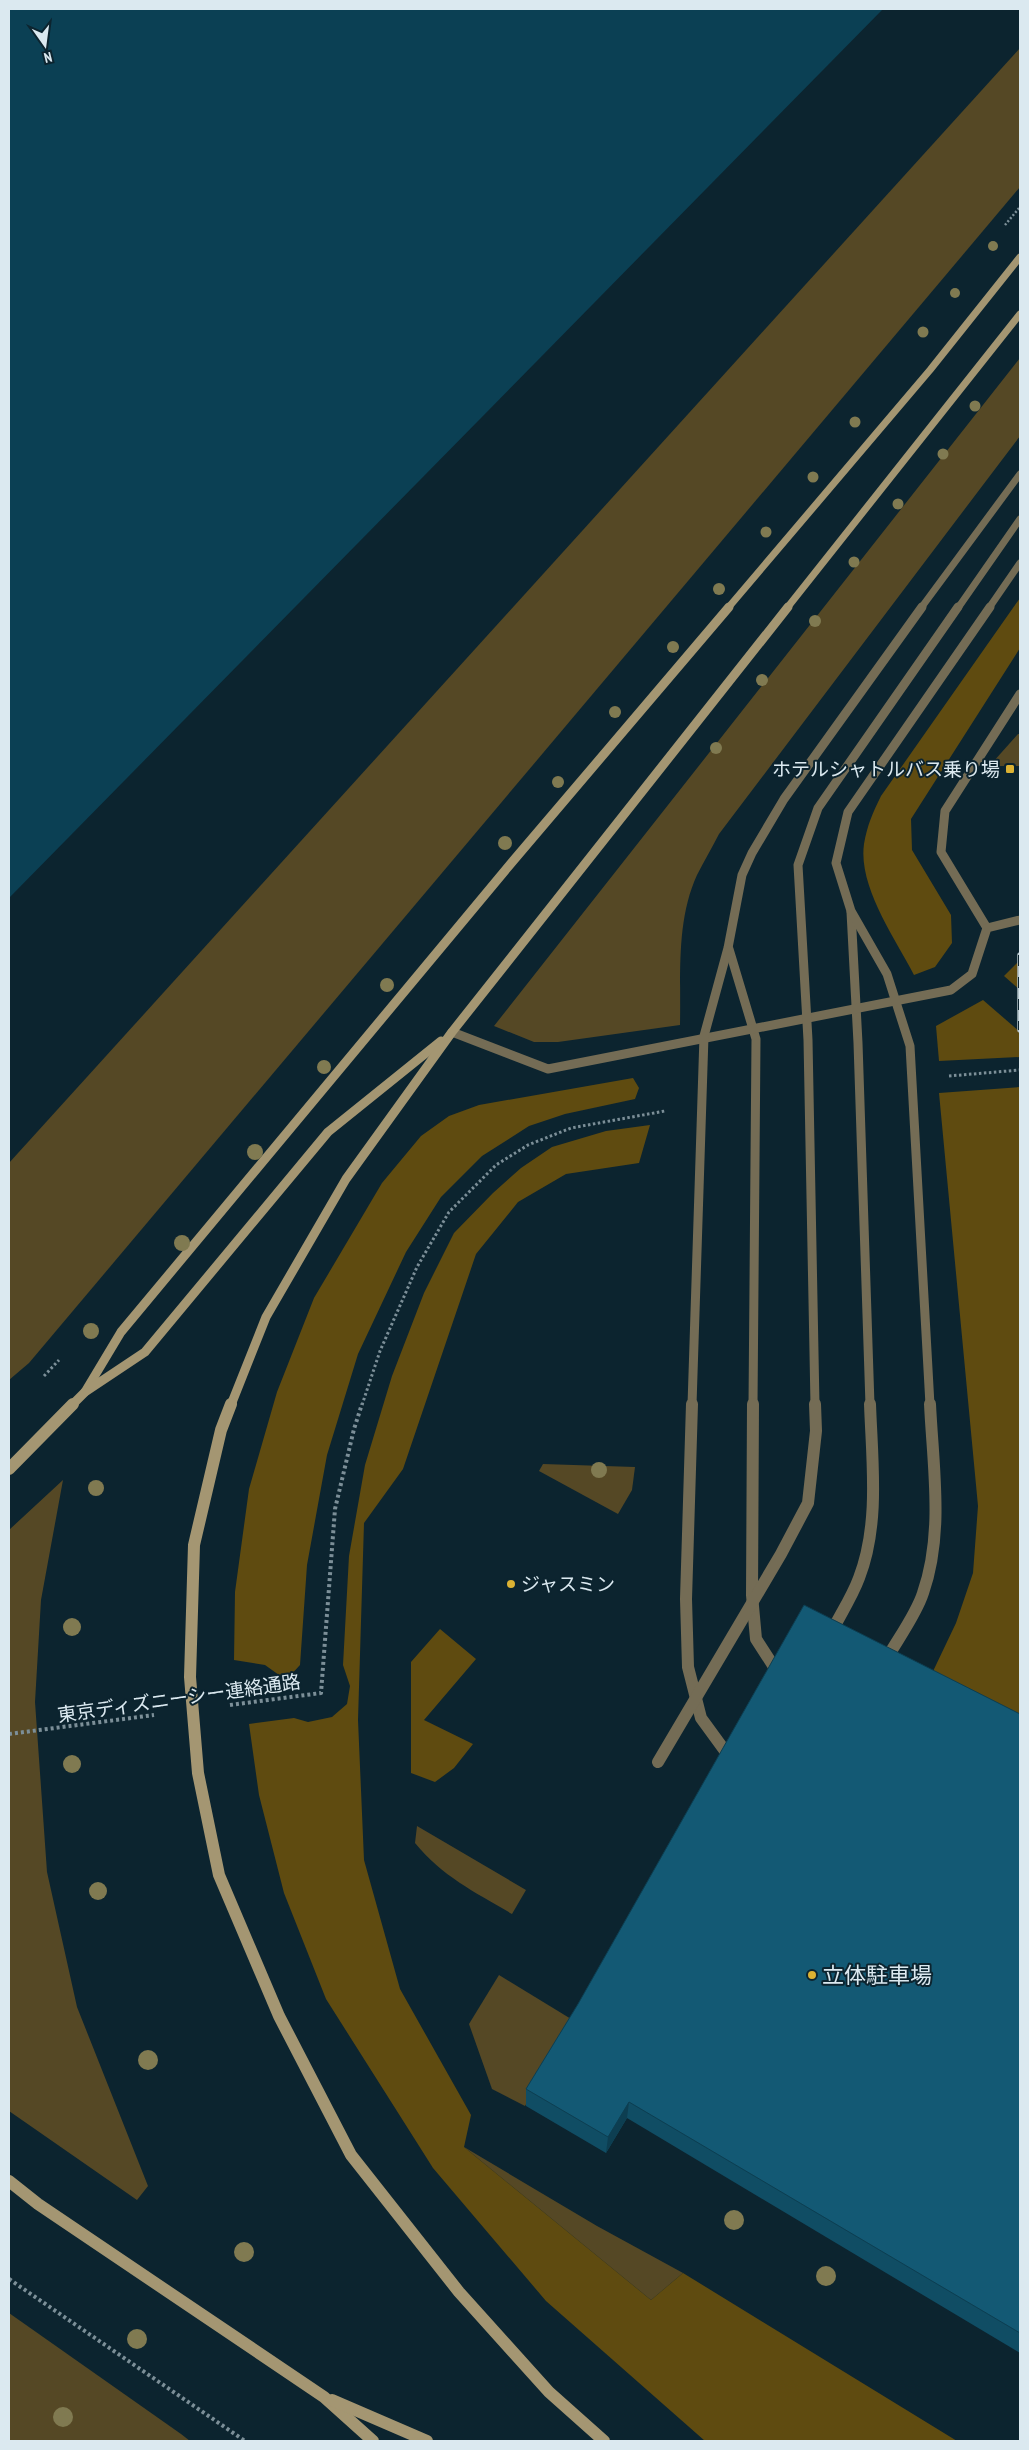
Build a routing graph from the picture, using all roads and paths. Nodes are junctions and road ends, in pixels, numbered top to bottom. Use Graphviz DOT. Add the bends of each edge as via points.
graph roads {
  1 [pos="1020,257"];
  2 [pos="1020,314"];
  3 [pos="1020,474"];
  4 [pos="1020,519"];
  5 [pos="1020,563"];
  6 [pos="1020,694"];
  7 [pos="851,911"];
  8 [pos="1020,920"];
  9 [pos="987,928"];
  10 [pos="728,948"];
  11 [pos="452,1032"];
  12 [pos="1020,1070"];
  13 [pos="948,1076"];
  14 [pos="667,1111"];
  15 [pos="85,1392"];
  16 [pos="9,1469"];
  17 [pos="826,1642"];
  18 [pos="776,1670"];
  19 [pos="880,1670"];
  20 [pos="223,1706"];
  21 [pos="155,1715"];
  22 [pos="9,1734"];
  23 [pos="728,1756"];
  24 [pos="658,1762"];
  25 [pos="9,2181"];
  26 [pos="9,2278"];
  27 [pos="324,2397"];
  28 [pos="244,2441"];
  29 [pos="373,2441"];
  30 [pos="427,2441"];
  31 [pos="604,2441"];
  1 -- 15 [label="street" via="930,370 507,868 127,1324"];
  2 -- 11 [label="street"];
  3 -- 10 [label="lane" via="784,799 742,875"];
  4 -- 24 [label="lane" via="818,808 798,865 808,1040 816,1430 808,1503"];
  5 -- 7 [label="lane" via="848,812 836,863"];
  6 -- 9 [label="lane" via="945,810 941,852"];
  7 -- 17 [label="lane" via="874,1487 869,1536 859,1578"];
  7 -- 19 [label="lane" via="887,974 910,1046 936,1497 935,1546 923,1595"];
  8 -- 9 [label="lane"];
  9 -- 11 [label="lane" via="972,974 951,990 660,1048 548,1069"];
  10 -- 18 [label="lane" via="756,1039 752,1595 756,1639"];
  10 -- 23 [label="lane" via="704,1036 686,1599 688,1667 701,1718"];
  11 -- 15 [label="street" via="328,1132 145,1352"];
  11 -- 31 [label="street" via="346,1179 266,1318 221,1430 194,1546 190,1677 198,1773 219,1875 279,2016 351,2155 459,2292 548,2392"];
  12 -- 13 [label="path"];
  14 -- 20 [label="path, 東京ディズニーシー連絡通路" via="571,1128 528,1145 496,1165 449,1212 417,1267 384,1343 354,1429 336,1509 321,1693"];
  15 -- 16 [label="street"];
  21 -- 22 [label="path, 東京ディズニーシー連絡通路"];
  25 -- 27 [label="street" via="38,2204"];
  26 -- 28 [label="path"];
  27 -- 29 [label="street"];
  27 -- 30 [label="street"];
}
